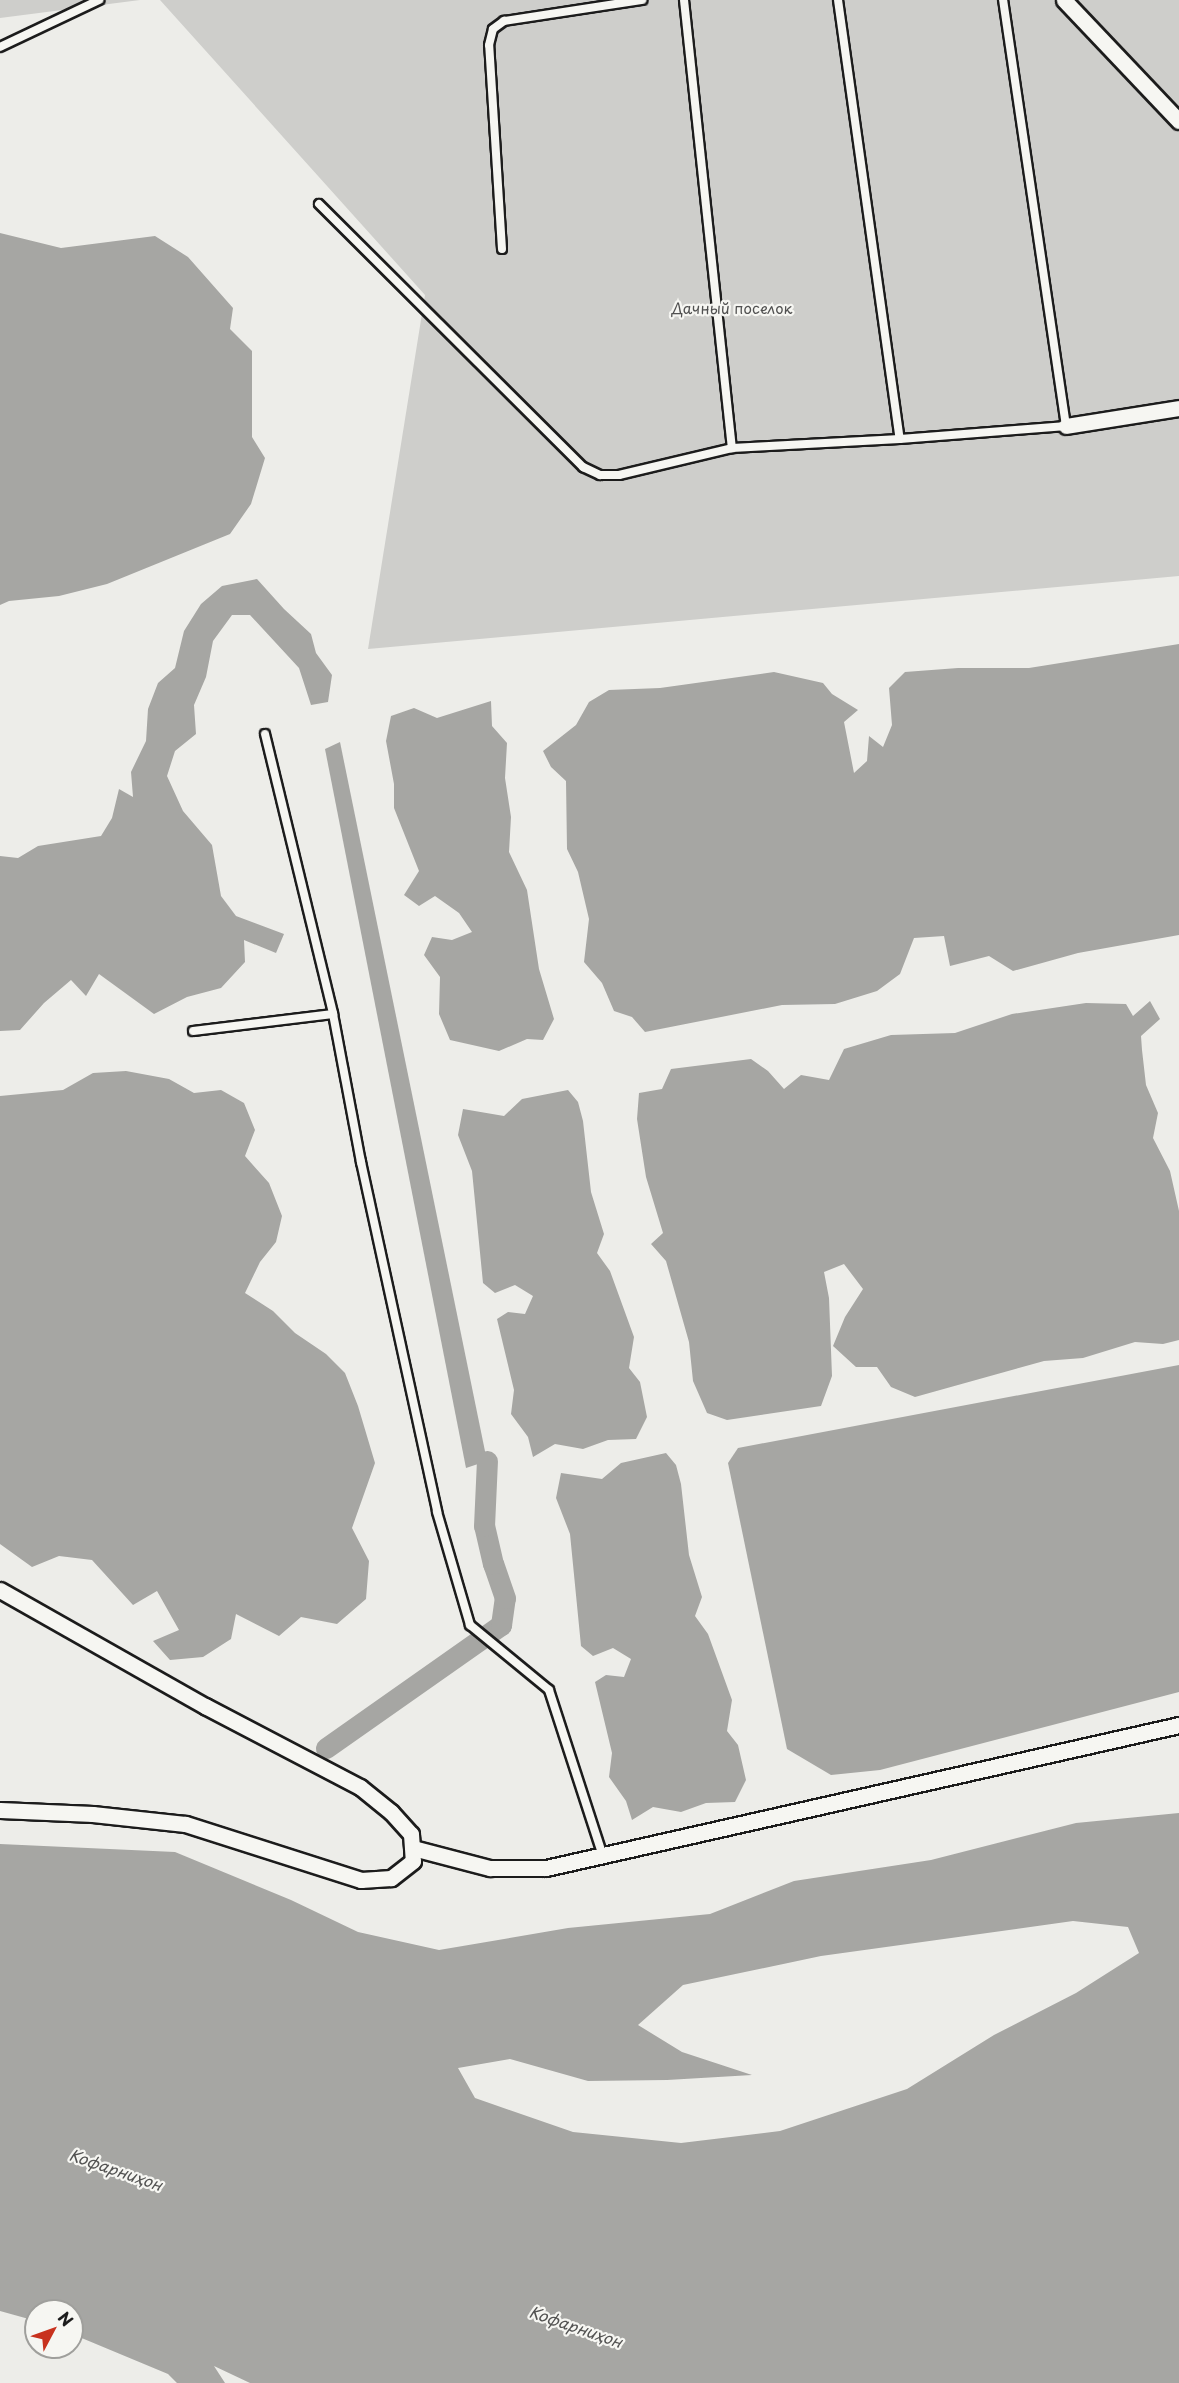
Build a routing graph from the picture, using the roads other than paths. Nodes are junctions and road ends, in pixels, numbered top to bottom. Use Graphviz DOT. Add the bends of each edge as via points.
graph roads {
  1 [pos="99,0"];
  2 [pos="642,0"];
  3 [pos="684,0"];
  4 [pos="837,0"];
  5 [pos="1003,0"];
  6 [pos="1064,0"];
  7 [pos="0,47"];
  8 [pos="1179,121"];
  9 [pos="319,204"];
  10 [pos="502,249"];
  11 [pos="1179,408"];
  12 [pos="1066,426"];
  13 [pos="900,439"];
  14 [pos="732,448"];
  15 [pos="265,734"];
  16 [pos="333,1014"];
  17 [pos="193,1031"];
  18 [pos="0,1590"];
  19 [pos="1179,1725"];
  20 [pos="0,1810"];
  21 [pos="413,1848"];
  22 [pos="603,1856"];
  1 -- 7 [label="lane"];
  2 -- 10 [label="lane" via="504,21 493,29 489,45"];
  3 -- 14 [label="lane"];
  4 -- 13 [label="lane"];
  5 -- 12 [label="lane"];
  6 -- 8 [label="street"];
  9 -- 14 [label="lane" via="583,466 600,475 619,475"];
  11 -- 12 [label="street"];
  12 -- 13 [label="lane"];
  13 -- 14 [label="lane"];
  15 -- 16 [label="lane"];
  16 -- 17 [label="lane"];
  16 -- 22 [label="lane" via="436,1512 470,1625 549,1690"];
  18 -- 21 [label="street" via="360,1788 411,1834"];
  19 -- 22 [label="street"];
  20 -- 21 [label="street" via="185,1824 361,1880 391,1878 413,1861"];
  21 -- 22 [label="street" via="490,1868 546,1868"];
}
